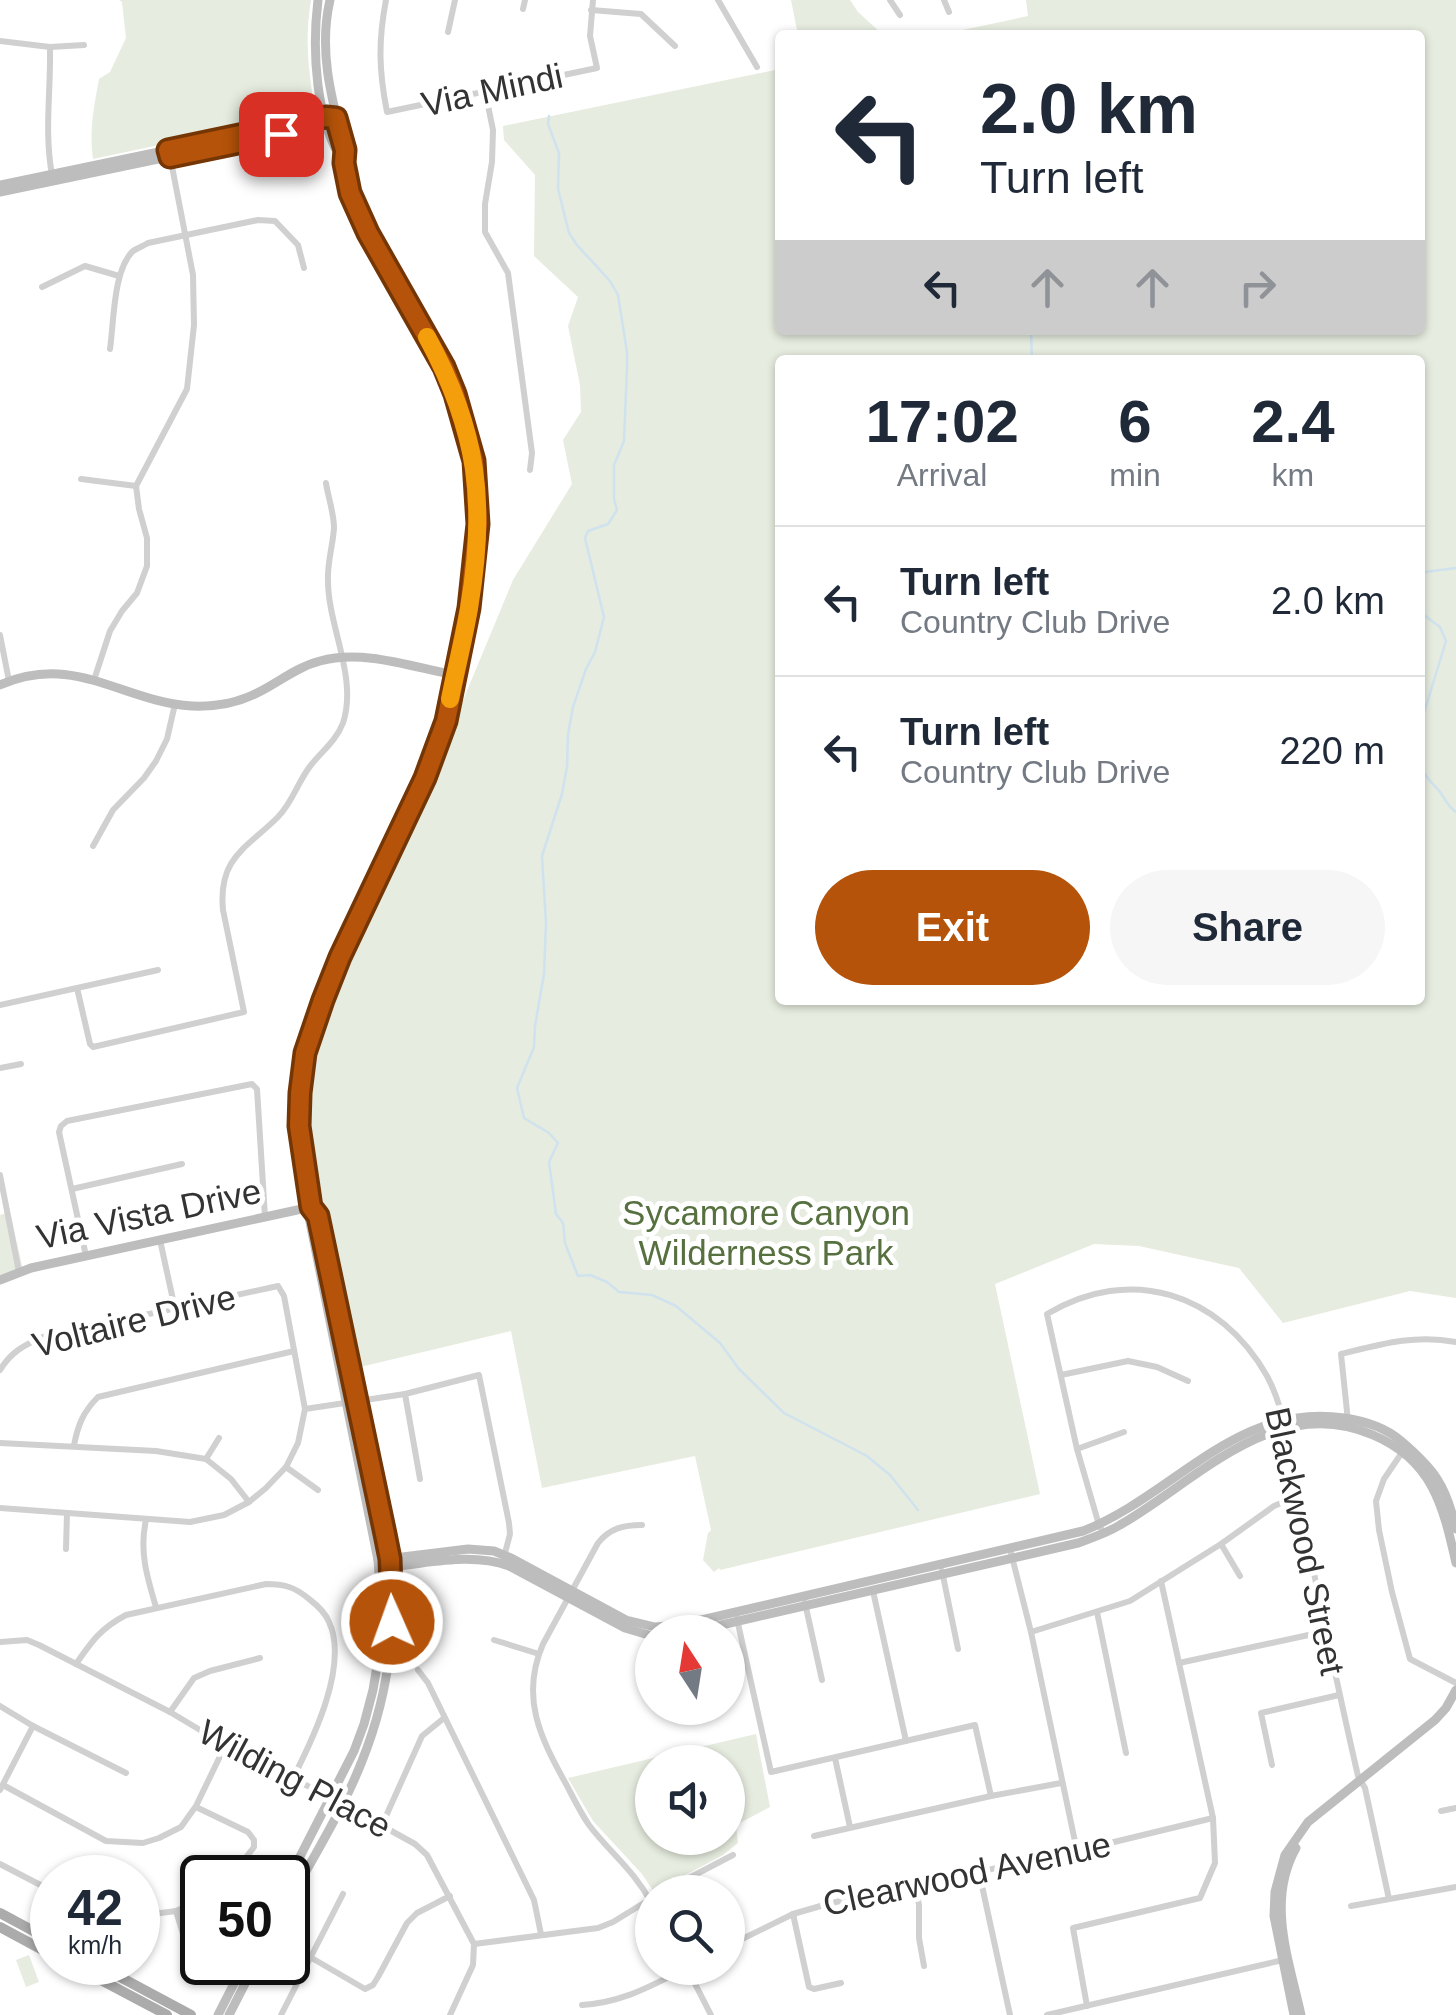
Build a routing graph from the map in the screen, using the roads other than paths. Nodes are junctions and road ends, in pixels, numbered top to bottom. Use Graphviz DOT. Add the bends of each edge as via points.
graph roads {
  1 [pos="318,0"];
  2 [pos="330,0"];
  3 [pos="386,0"];
  4 [pos="454,0"];
  5 [pos="593,0"];
  6 [pos="718,0"];
  7 [pos="890,0"];
  8 [pos="944,0"];
  9 [pos="591,10"];
  10 [pos="949,12"];
  11 [pos="900,15"];
  12 [pos="448,32"];
  13 [pos="0,40"];
  14 [pos="84,45"];
  15 [pos="675,46"];
  16 [pos="50,47"];
  17 [pos="757,66"];
  18 [pos="485,92"];
  19 [pos="330,120"];
  20 [pos="169,154"];
  21 [pos="53,178"];
  22 [pos="0,189"];
  23 [pos="186,235"];
  24 [pos="304,268"];
  25 [pos="119,276"];
  26 [pos="42,288"];
  27 [pos="110,349"];
  28 [pos="530,470"];
  29 [pos="81,478"];
  30 [pos="326,483"];
  31 [pos="136,486"];
  32 [pos="0,636"];
  33 [pos="341,657"];
  34 [pos="455,675"];
  35 [pos="94,680"];
  36 [pos="4,682"];
  37 [pos="175,704"];
  38 [pos="93,846"];
  39 [pos="158,970"];
  40 [pos="78,988"];
  41 [pos="0,1005"];
  42 [pos="21,1064"];
  43 [pos="0,1068"];
  44 [pos="182,1164"];
  45 [pos="0,1175"];
  46 [pos="72,1189"];
  47 [pos="311,1207"];
  48 [pos="4,1215"];
  49 [pos="265,1217"];
  50 [pos="160,1240"];
  51 [pos="86,1256"];
  52 [pos="19,1272"];
  53 [pos="0,1280"];
  54 [pos="175,1309"];
  55 [pos="1456,1342"];
  56 [pos="294,1350"];
  57 [pos="0,1370"];
  58 [pos="1061,1375"];
  59 [pos="1188,1382"];
  60 [pos="405,1394"];
  61 [pos="352,1403"];
  62 [pos="305,1409"];
  63 [pos="1348,1423"];
  64 [pos="1284,1424"];
  65 [pos="1124,1432"];
  66 [pos="219,1438"];
  67 [pos="0,1442"];
  68 [pos="74,1445"];
  69 [pos="1077,1449"];
  70 [pos="1405,1450"];
  71 [pos="206,1459"];
  72 [pos="286,1467"];
  73 [pos="420,1479"];
  74 [pos="318,1490"];
  75 [pos="1298,1496"];
  76 [pos="248,1502"];
  77 [pos="0,1508"];
  78 [pos="67,1514"];
  79 [pos="146,1520"];
  80 [pos="642,1526"];
  81 [pos="1101,1529"];
  82 [pos="1456,1529"];
  83 [pos="1221,1544"];
  84 [pos="66,1549"];
  85 [pos="1011,1554"];
  86 [pos="503,1560"];
  87 [pos="390,1562"];
  88 [pos="1456,1562"];
  89 [pos="378,1564"];
  90 [pos="941,1570"];
  91 [pos="1240,1576"];
  92 [pos="1161,1581"];
  93 [pos="872,1586"];
  94 [pos="569,1593"];
  95 [pos="805,1601"];
  96 [pos="156,1608"];
  97 [pos="1097,1612"];
  98 [pos="745,1615"];
  99 [pos="635,1622"];
  100 [pos="635,1631"];
  101 [pos="1327,1631"];
  102 [pos="1030,1632"];
  103 [pos="494,1640"];
  104 [pos="0,1642"];
  105 [pos="958,1649"];
  106 [pos="538,1654"];
  107 [pos="260,1658"];
  108 [pos="745,1658"];
  109 [pos="1180,1663"];
  110 [pos="76,1664"];
  111 [pos="418,1670"];
  112 [pos="822,1680"];
  113 [pos="1456,1687"];
  114 [pos="1339,1695"];
  115 [pos="1456,1702"];
  116 [pos="0,1706"];
  117 [pos="170,1712"];
  118 [pos="444,1718"];
  119 [pos="33,1726"];
  120 [pos="906,1741"];
  121 [pos="226,1745"];
  122 [pos="1126,1753"];
  123 [pos="835,1758"];
  124 [pos="1272,1765"];
  125 [pos="126,1773"];
  126 [pos="293,1778"];
  127 [pos="1362,1782"];
  128 [pos="1061,1783"];
  129 [pos="1,1787"];
  130 [pos="991,1796"];
  131 [pos="330,1797"];
  132 [pos="342,1803"];
  133 [pos="196,1806"];
  134 [pos="1456,1808"];
  135 [pos="1441,1810"];
  136 [pos="1213,1818"];
  137 [pos="382,1825"];
  138 [pos="850,1827"];
  139 [pos="814,1836"];
  140 [pos="1077,1851"];
  141 [pos="248,1855"];
  142 [pos="301,1855"];
  143 [pos="733,1856"];
  144 [pos="310,1863"];
  145 [pos="0,1864"];
  146 [pos="979,1872"];
  147 [pos="696,1875"];
  148 [pos="635,1877"];
  149 [pos="30,1880"];
  150 [pos="914,1885"];
  151 [pos="1456,1886"];
  152 [pos="343,1894"];
  153 [pos="450,1896"];
  154 [pos="1389,1899"];
  155 [pos="1351,1906"];
  156 [pos="180,1909"];
  157 [pos="635,1910"];
  158 [pos="176,1911"];
  159 [pos="160,1913"];
  160 [pos="0,1914"];
  161 [pos="793,1914"];
  162 [pos="180,1925"];
  163 [pos="0,1927"];
  164 [pos="30,1930"];
  165 [pos="542,1934"];
  166 [pos="745,1938"];
  167 [pos="30,1943"];
  168 [pos="474,1944"];
  169 [pos="310,1957"];
  170 [pos="1286,1960"];
  171 [pos="924,1966"];
  172 [pos="840,1983"];
  173 [pos="110,1985"];
  174 [pos="135,1985"];
  175 [pos="233,1985"];
  176 [pos="244,1985"];
  177 [pos="296,1985"];
  178 [pos="654,1985"];
  179 [pos="696,1985"];
  180 [pos="582,2006"];
  181 [pos="1087,2006"];
  182 [pos="167,2015"];
  183 [pos="191,2015"];
  184 [pos="218,2015"];
  185 [pos="229,2015"];
  186 [pos="281,2015"];
  187 [pos="450,2015"];
  188 [pos="711,2015"];
  189 [pos="1010,2015"];
  190 [pos="1047,2015"];
  191 [pos="1298,2015"];
  1 -- 19 [label="street" via="315,65"];
  2 -- 19 [label="street"];
  3 -- 18 [label="street, Via Mindi" via="378,51 387,112"];
  4 -- 12 [label="street"];
  5 -- 9 [label="street"];
  6 -- 17 [label="street"];
  7 -- 11 [label="street"];
  8 -- 10 [label="street"];
  9 -- 15 [label="street" via="641,14"];
  9 -- 18 [label="street, Via Mindi" via="597,68"];
  13 -- 16 [label="street"];
  14 -- 16 [label="street"];
  16 -- 21 [label="street" via="46,142"];
  18 -- 28 [label="street" via="493,130 485,232 508,273"];
  19 -- 20 [label="street"];
  19 -- 34 [label="street" via="350,193 444,367 474,461 477,544"];
  20 -- 21 [label="street"];
  20 -- 23 [label="street"];
  21 -- 22 [label="street"];
  23 -- 24 [label="street" via="275,221 298,246"];
  23 -- 25 [label="street" via="134,250"];
  23 -- 31 [label="street" via="194,275 187,389"];
  25 -- 26 [label="street" via="85,266"];
  25 -- 27 [label="street"];
  29 -- 31 [label="street"];
  30 -- 33 [label="street" via="334,526 327,578"];
  31 -- 35 [label="street" via="148,538 146,574 110,631"];
  32 -- 36 [label="street"];
  33 -- 34 [label="street"];
  33 -- 37 [label="street" via="308,665 238,700"];
  33 -- 40 [label="street" via="347,698 339,732 282,813 240,850 225,879 223,910 244,1012 92,1046"];
  34 -- 47 [label="street" via="425,778 340,957 305,1053 299,1126"];
  35 -- 36 [label="street" via="66,673"];
  35 -- 37 [label="street"];
  37 -- 38 [label="street" via="159,755"];
  39 -- 40 [label="street"];
  40 -- 41 [label="street"];
  42 -- 43 [label="street"];
  44 -- 46 [label="street"];
  45 -- 48 [label="street"];
  46 -- 49 [label="street" via="59,1132 68,1121 252,1084"];
  46 -- 51 [label="street"];
  47 -- 49 [label="street, Via Vista Drive"];
  47 -- 61 [label="street"];
  48 -- 52 [label="street"];
  49 -- 50 [label="street, Via Vista Drive"];
  50 -- 51 [label="street, Via Vista Drive"];
  50 -- 54 [label="street"];
  51 -- 52 [label="street, Via Vista Drive"];
  52 -- 53 [label="street, Via Vista Drive"];
  54 -- 56 [label="street, Voltaire Drive" via="278,1286"];
  54 -- 57 [label="street, Voltaire Drive" via="43,1337 10,1355"];
  55 -- 63 [label="street" via="1402,1339 1342,1354"];
  56 -- 62 [label="street"];
  56 -- 68 [label="street" via="98,1397 78,1423"];
  58 -- 59 [label="street" via="1128,1361"];
  58 -- 64 [label="street, Blackwood Street" via="1047,1314 1106,1291 1156,1292 1210,1312 1245,1343 1269,1380"];
  58 -- 69 [label="street"];
  60 -- 61 [label="street"];
  60 -- 73 [label="street"];
  60 -- 86 [label="street" via="479,1376 509,1523"];
  61 -- 62 [label="street"];
  61 -- 87 [label="street"];
  61 -- 89 [label="street"];
  62 -- 72 [label="street"];
  63 -- 64 [label="street" via="1326,1416"];
  63 -- 70 [label="street" via="1383,1429"];
  64 -- 75 [label="street, Blackwood Street"];
  64 -- 81 [label="street" via="1227,1442"];
  65 -- 69 [label="street"];
  66 -- 71 [label="street"];
  67 -- 68 [label="street"];
  68 -- 71 [label="street"];
  69 -- 81 [label="street"];
  70 -- 82 [label="street" via="1436,1476"];
  70 -- 88 [label="street" via="1435,1491"];
  70 -- 113 [label="street" via="1376,1501 1392,1592 1410,1658"];
  71 -- 76 [label="street"];
  72 -- 74 [label="street"];
  72 -- 76 [label="street"];
  75 -- 83 [label="street"];
  75 -- 101 [label="street, Blackwood Street"];
  76 -- 79 [label="street" via="208,1519"];
  77 -- 78 [label="street"];
  78 -- 79 [label="street"];
  78 -- 84 [label="street"];
  79 -- 96 [label="street" via="144,1562"];
  80 -- 94 [label="street" via="605,1534"];
  81 -- 85 [label="street"];
  83 -- 91 [label="street"];
  83 -- 92 [label="street"];
  85 -- 90 [label="street"];
  85 -- 102 [label="street"];
  86 -- 87 [label="street"];
  86 -- 94 [label="street"];
  87 -- 89 [label="street"];
  87 -- 132 [label="street" via="390,1656 374,1728"];
  89 -- 131 [label="street" via="382,1616 373,1690 354,1751"];
  90 -- 93 [label="street"];
  90 -- 105 [label="street"];
  92 -- 97 [label="street"];
  92 -- 109 [label="street"];
  93 -- 95 [label="street"];
  93 -- 120 [label="street"];
  94 -- 99 [label="street"];
  94 -- 100 [label="street"];
  94 -- 106 [label="street"];
  95 -- 98 [label="street"];
  95 -- 112 [label="street"];
  96 -- 110 [label="street" via="112,1622"];
  96 -- 126 [label="street" via="284,1584 322,1610 334,1633 334,1661 324,1708"];
  97 -- 102 [label="street"];
  97 -- 122 [label="street"];
  101 -- 109 [label="street"];
  101 -- 114 [label="street, Blackwood Street"];
  102 -- 128 [label="street"];
  103 -- 106 [label="street"];
  104 -- 110 [label="street, Wilding Place" via="27,1640"];
  106 -- 148 [label="street" via="532,1700 543,1742 586,1821"];
  107 -- 117 [label="street" via="194,1678"];
  108 -- 123 [label="street" via="771,1772"];
  109 -- 136 [label="street"];
  110 -- 117 [label="street, Wilding Place"];
  111 -- 118 [label="street"];
  113 -- 127 [label="street" via="1446,1708"];
  114 -- 124 [label="street" via="1261,1713"];
  114 -- 127 [label="street, Blackwood Street"];
  115 -- 127 [label="street" via="1441,1722"];
  116 -- 119 [label="street"];
  117 -- 121 [label="street, Wilding Place"];
  118 -- 137 [label="street" via="422,1736"];
  118 -- 165 [label="street" via="534,1900"];
  119 -- 125 [label="street"];
  119 -- 129 [label="street"];
  120 -- 123 [label="street"];
  120 -- 130 [label="street" via="975,1725"];
  121 -- 126 [label="street, Wilding Place"];
  121 -- 133 [label="street"];
  123 -- 138 [label="street"];
  126 -- 131 [label="street, Wilding Place"];
  127 -- 154 [label="street, Blackwood Street"];
  127 -- 170 [label="street" via="1292,1853 1280,1904"];
  128 -- 130 [label="street"];
  128 -- 140 [label="street"];
  129 -- 133 [label="street" via="106,1841 159,1838 180,1827"];
  130 -- 138 [label="street"];
  131 -- 132 [label="street, Wilding Place"];
  131 -- 142 [label="street"];
  132 -- 137 [label="street, Wilding Place"];
  132 -- 144 [label="street"];
  133 -- 141 [label="street" via="248,1832 254,1847"];
  134 -- 135 [label="street"];
  136 -- 140 [label="street, Clearwood Avenue"];
  136 -- 181 [label="street" via="1216,1863 1200,1898 1073,1928"];
  137 -- 153 [label="street, Wilding Place" via="427,1855"];
  138 -- 139 [label="street"];
  140 -- 146 [label="street, Clearwood Avenue"];
  143 -- 147 [label="street"];
  145 -- 149 [label="street"];
  146 -- 150 [label="street, Clearwood Avenue"];
  146 -- 189 [label="street"];
  150 -- 161 [label="street, Clearwood Avenue"];
  150 -- 171 [label="street"];
  151 -- 154 [label="street"];
  152 -- 169 [label="street"];
  153 -- 168 [label="street, Wilding Place"];
  153 -- 169 [label="street" via="406,1924 378,1978 365,1989"];
  154 -- 155 [label="street"];
  156 -- 158 [label="street"];
  157 -- 165 [label="street" via="598,1928"];
  158 -- 159 [label="street"];
  158 -- 162 [label="street"];
  160 -- 164 [label="main road"];
  161 -- 166 [label="street, Clearwood Avenue"];
  161 -- 172 [label="street" via="809,1987"];
  163 -- 167 [label="main road"];
  165 -- 168 [label="street"];
  168 -- 187 [label="street" via="473,1965"];
  170 -- 181 [label="street"];
  170 -- 191 [label="street"];
  173 -- 182 [label="main road"];
  174 -- 183 [label="main road"];
  175 -- 184 [label="street"];
  176 -- 185 [label="street"];
  177 -- 186 [label="street"];
  178 -- 180 [label="street" via="609,2004"];
  179 -- 188 [label="street"];
  181 -- 190 [label="street"];
}
